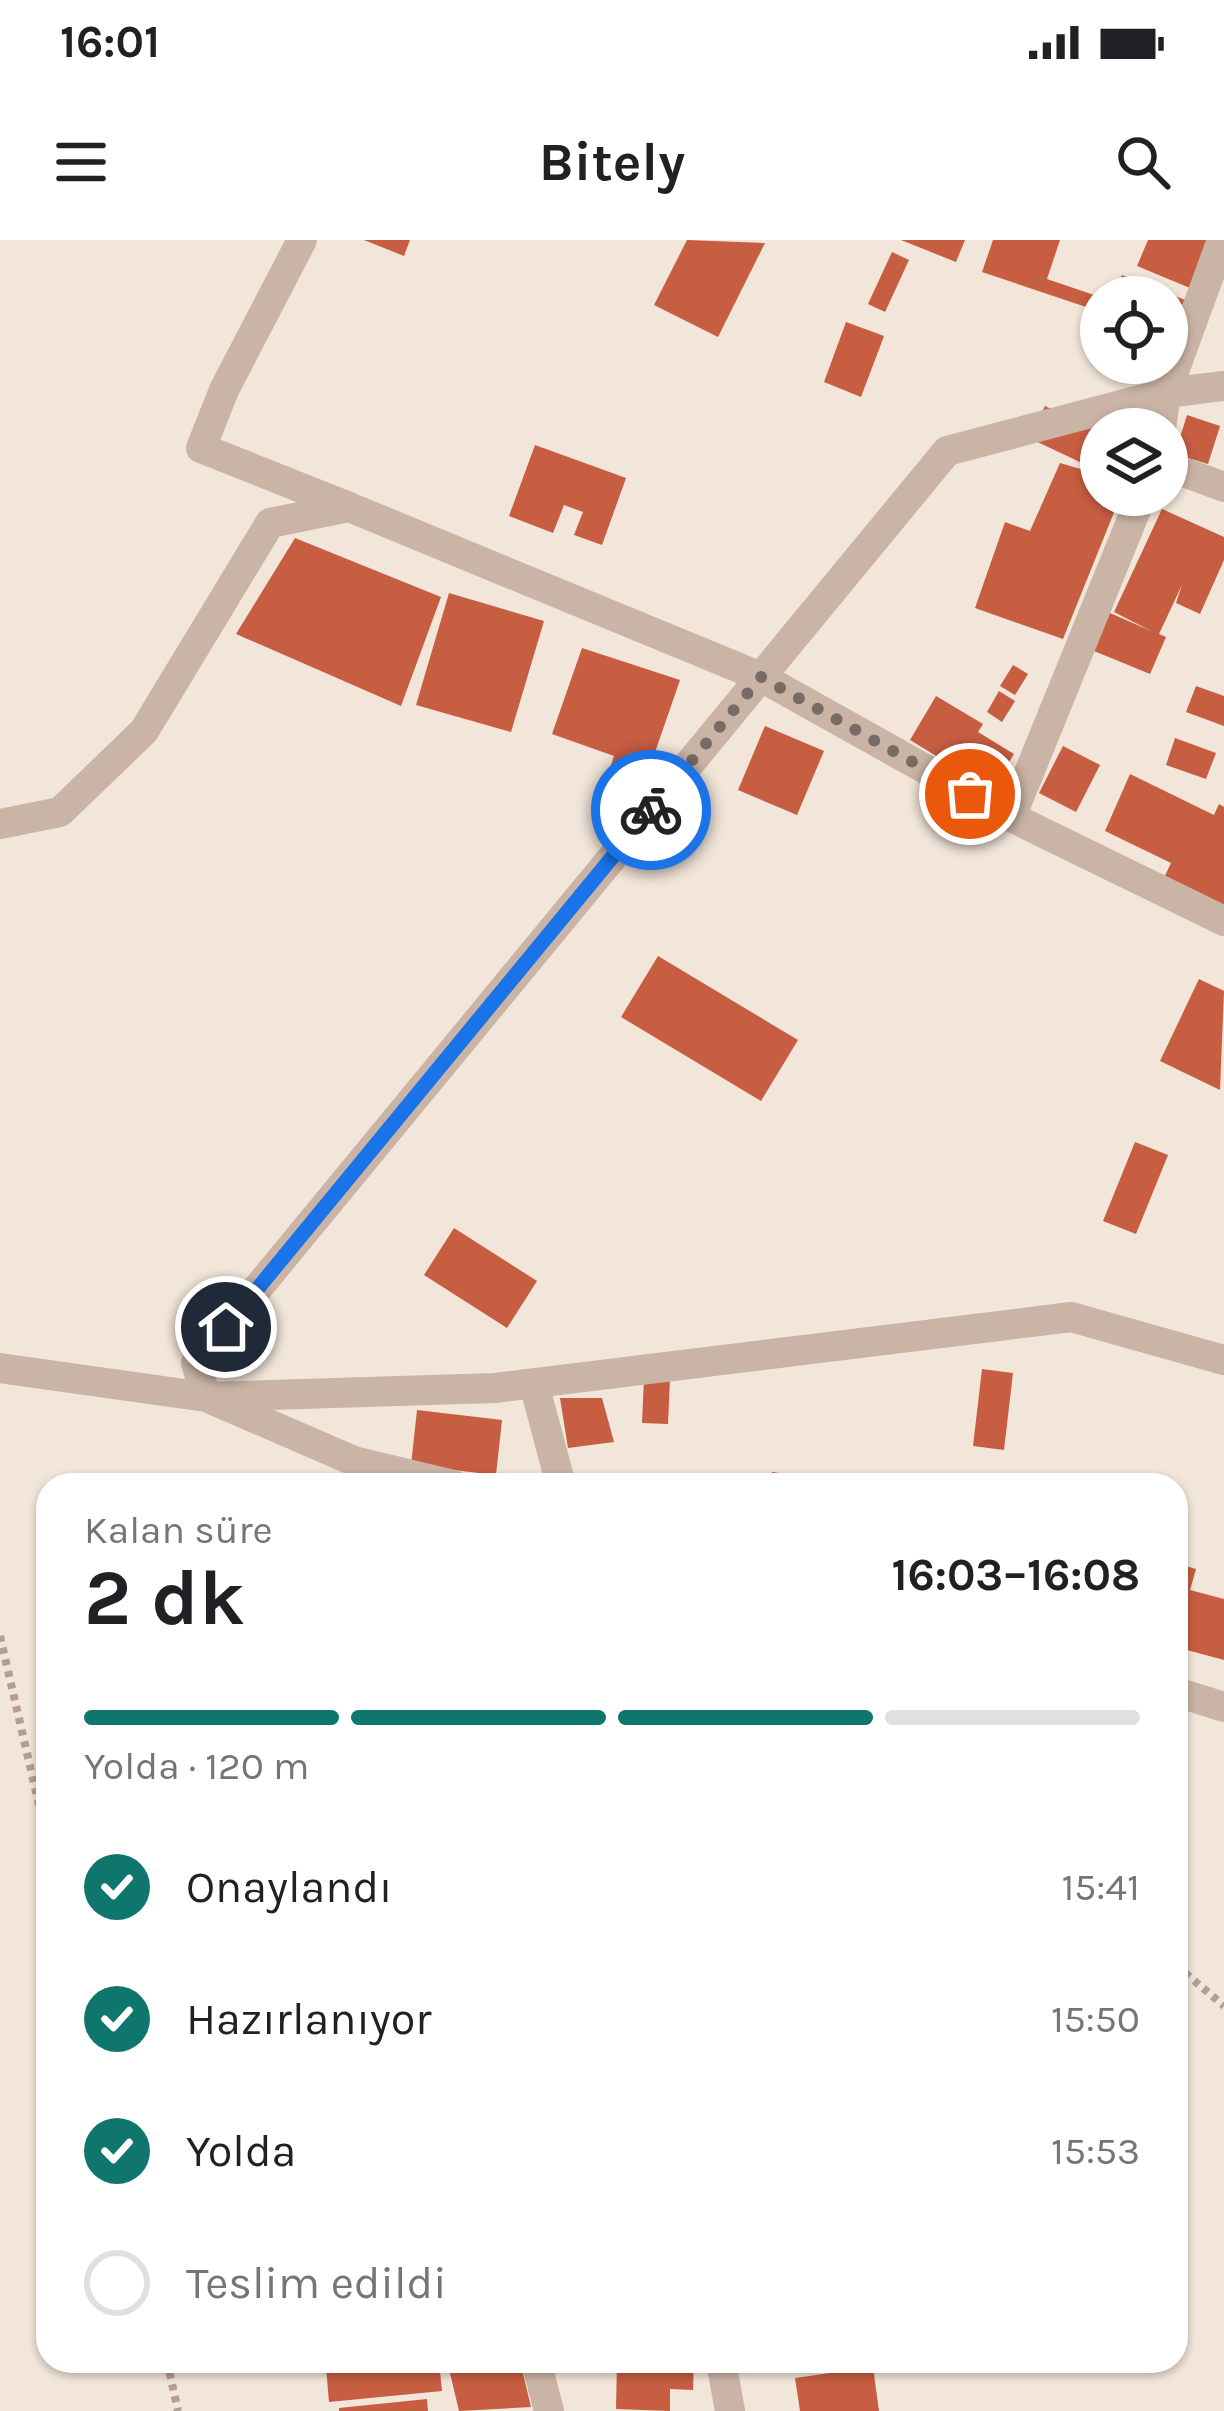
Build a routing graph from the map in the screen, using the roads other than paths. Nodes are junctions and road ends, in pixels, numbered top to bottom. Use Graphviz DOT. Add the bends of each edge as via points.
graph roads {
  1 [pos="302,240"];
  2 [pos="1222,240"];
  3 [pos="1224,386"];
  4 [pos="1166,393"];
  5 [pos="1164,408"];
  6 [pos="1188,474"];
  7 [pos="1224,487"];
  8 [pos="349,507"];
  9 [pos="1134,516"];
  10 [pos="761,677"];
  11 [pos="1012,817"];
  12 [pos="0,824"];
  13 [pos="1224,921"];
  14 [pos="1224,1360"];
  15 [pos="0,1368"];
  16 [pos="534,1384"];
  17 [pos="206,1397"];
  18 [pos="373,1473"];
  19 [pos="558,1473"];
  20 [pos="1188,1696"];
  21 [pos="1224,1707"];
  22 [pos="539,2373"];
  23 [pos="723,2373"];
  24 [pos="549,2411"];
  25 [pos="730,2411"];
  1 -- 8 [label="street" via="201,448"];
  2 -- 4 [label="street"];
  3 -- 4 [label="street"];
  4 -- 5 [label="street"];
  4 -- 10 [label="street" via="947,451"];
  6 -- 7 [label="street"];
  8 -- 10 [label="street"];
  8 -- 12 [label="street" via="270,523 144,731 60,812"];
  9 -- 11 [label="street"];
  10 -- 11 [label="street"];
  10 -- 17 [label="street" via="196,1363"];
  11 -- 13 [label="street"];
  14 -- 16 [label="street" via="1071,1317"];
  15 -- 17 [label="street"];
  16 -- 17 [label="street"];
  16 -- 19 [label="street"];
  17 -- 18 [label="street"];
  20 -- 21 [label="street"];
  22 -- 24 [label="street"];
  23 -- 25 [label="street"];
}
